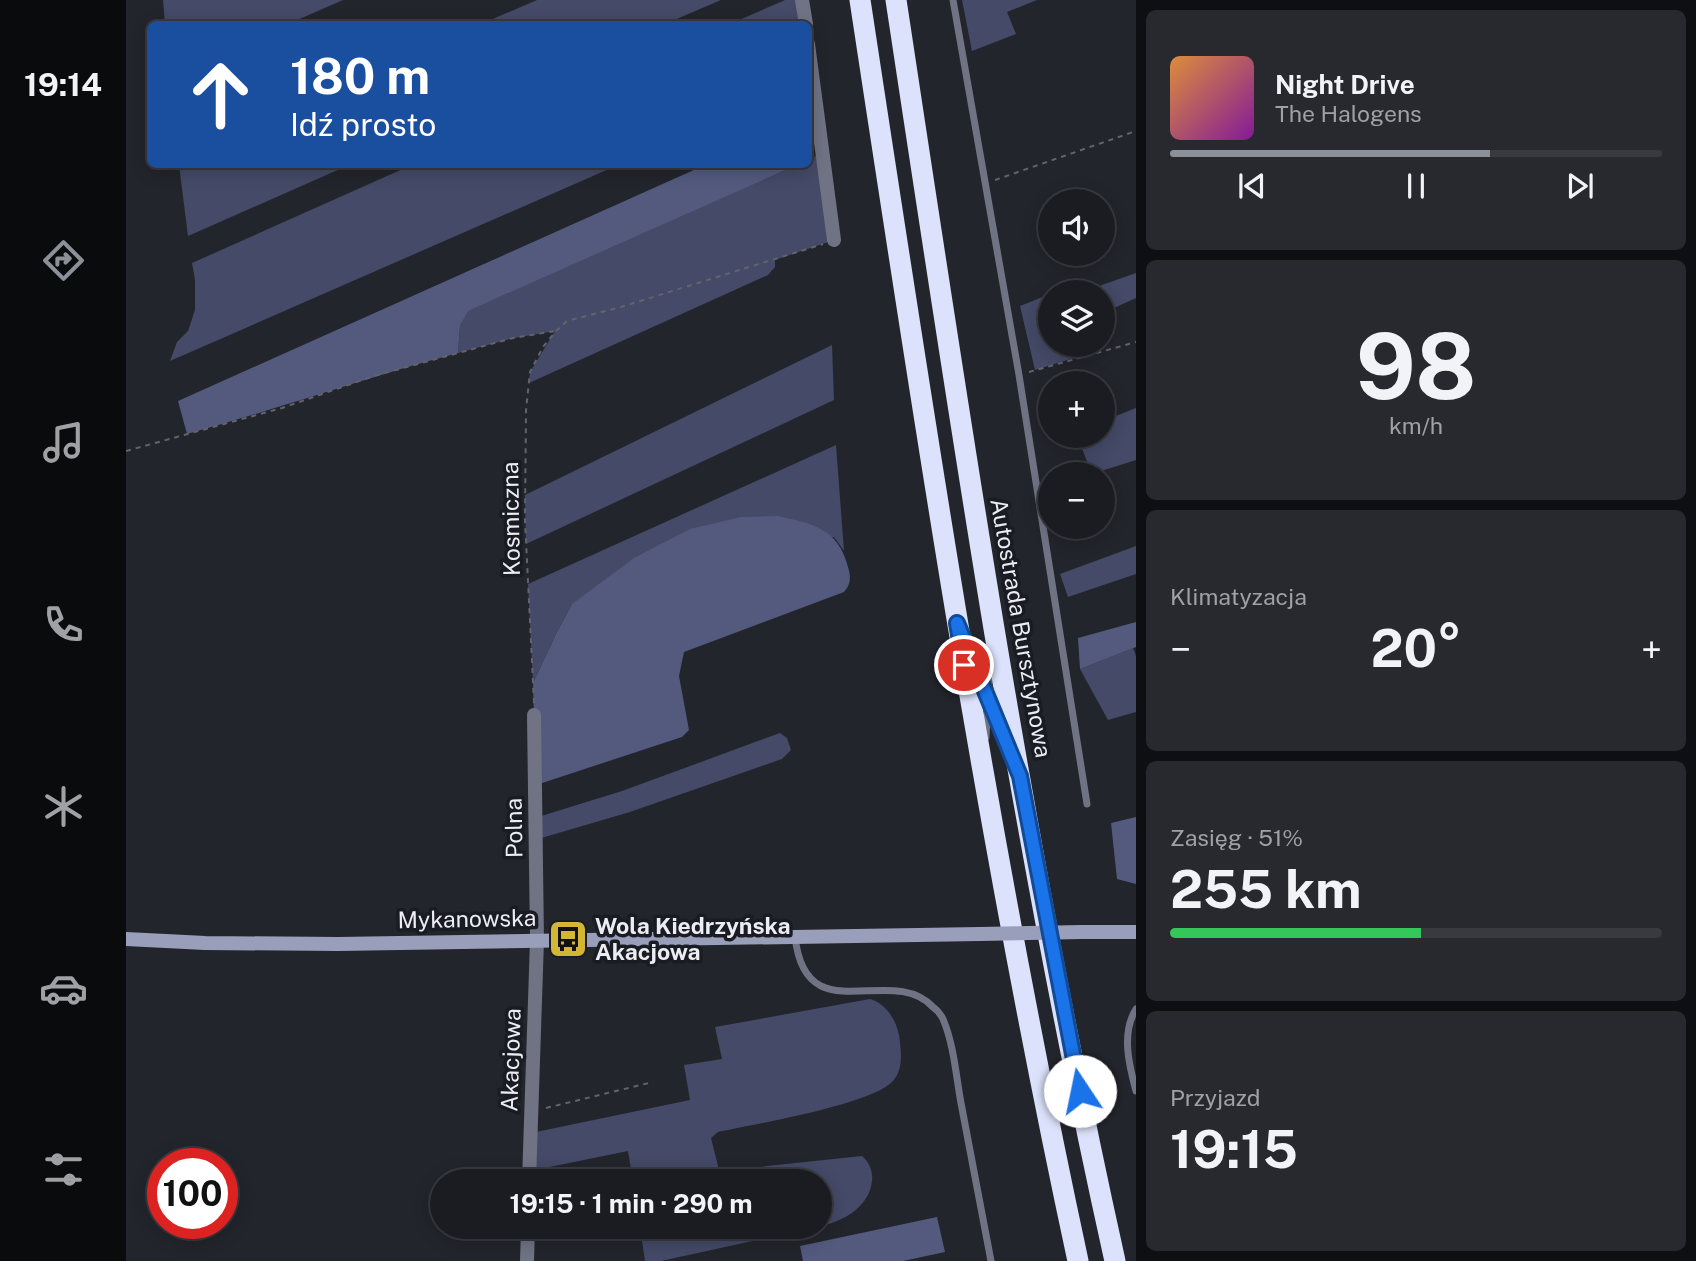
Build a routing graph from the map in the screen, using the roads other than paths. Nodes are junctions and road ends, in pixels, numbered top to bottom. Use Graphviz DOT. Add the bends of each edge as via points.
graph roads {
  1 [pos="802,0"];
  2 [pos="860,0"];
  3 [pos="896,0"];
  4 [pos="953,0"];
  5 [pos="806,21"];
  6 [pos="812,74"];
  7 [pos="834,240"];
  8 [pos="992,616"];
  9 [pos="957,623"];
  10 [pos="988,699"];
  11 [pos="534,715"];
  12 [pos="1020,776"];
  13 [pos="985,782"];
  14 [pos="1087,804"];
  15 [pos="1136,932"];
  16 [pos="795,936"];
  17 [pos="131,940"];
  18 [pos="537,940"];
  19 [pos="1136,1009"];
  20 [pos="1136,1091"];
  21 [pos="530,1169"];
  22 [pos="528,1239"];
  23 [pos="527,1261"];
  24 [pos="990,1261"];
  25 [pos="1078,1261"];
  26 [pos="1115,1261"];
  1 -- 5 [label="street"];
  2 -- 9 [label="highway"];
  3 -- 8 [label="highway, Autostrada Bursztynowa"];
  4 -- 14 [label="lane"];
  6 -- 7 [label="street"];
  8 -- 10 [label="lane"];
  8 -- 12 [label="highway, Autostrada Bursztynowa"];
  9 -- 10 [label="lane"];
  9 -- 13 [label="highway"];
  10 -- 12 [label="lane"];
  10 -- 13 [label="lane"];
  11 -- 18 [label="street, Polna"];
  12 -- 26 [label="highway, Autostrada Bursztynowa"];
  13 -- 25 [label="highway"];
  15 -- 16 [label="main road, Mykanowska, bridge"];
  16 -- 18 [label="main road, Mykanowska"];
  16 -- 24 [label="lane" via="803,968 827,989 907,991 925,1000 943,1018"];
  17 -- 18 [label="main road, Mykanowska" via="338,944"];
  18 -- 21 [label="street, Akacjowa"];
  19 -- 20 [label="lane" via="1127,1030"];
  22 -- 23 [label="street"];
}
